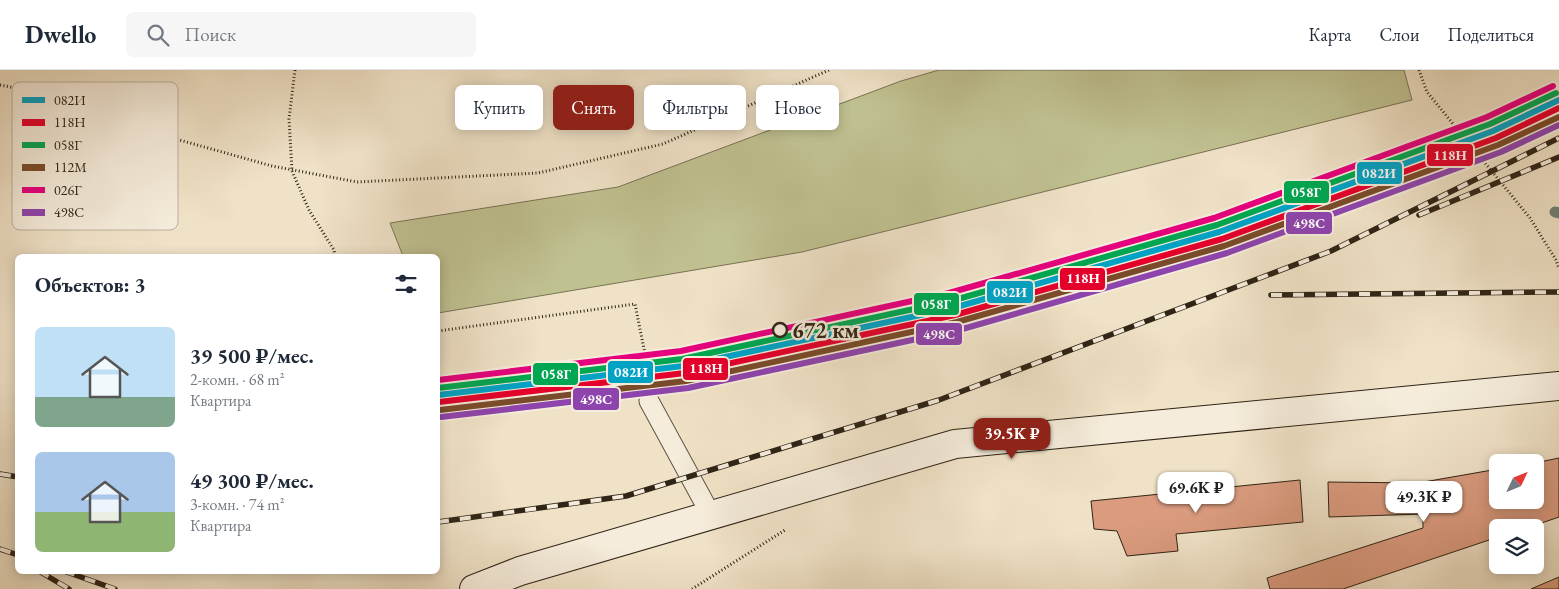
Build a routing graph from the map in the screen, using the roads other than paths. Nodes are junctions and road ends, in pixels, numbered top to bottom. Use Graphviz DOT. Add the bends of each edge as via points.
graph roads {
  1 [pos="1559,386"];
  2 [pos="649,401"];
  3 [pos="711,515"];
  4 [pos="474,589"];
  1 -- 3 [label="street" via="955,444"];
  2 -- 3 [label="lane"];
  3 -- 4 [label="street" via="520,571"];
}
